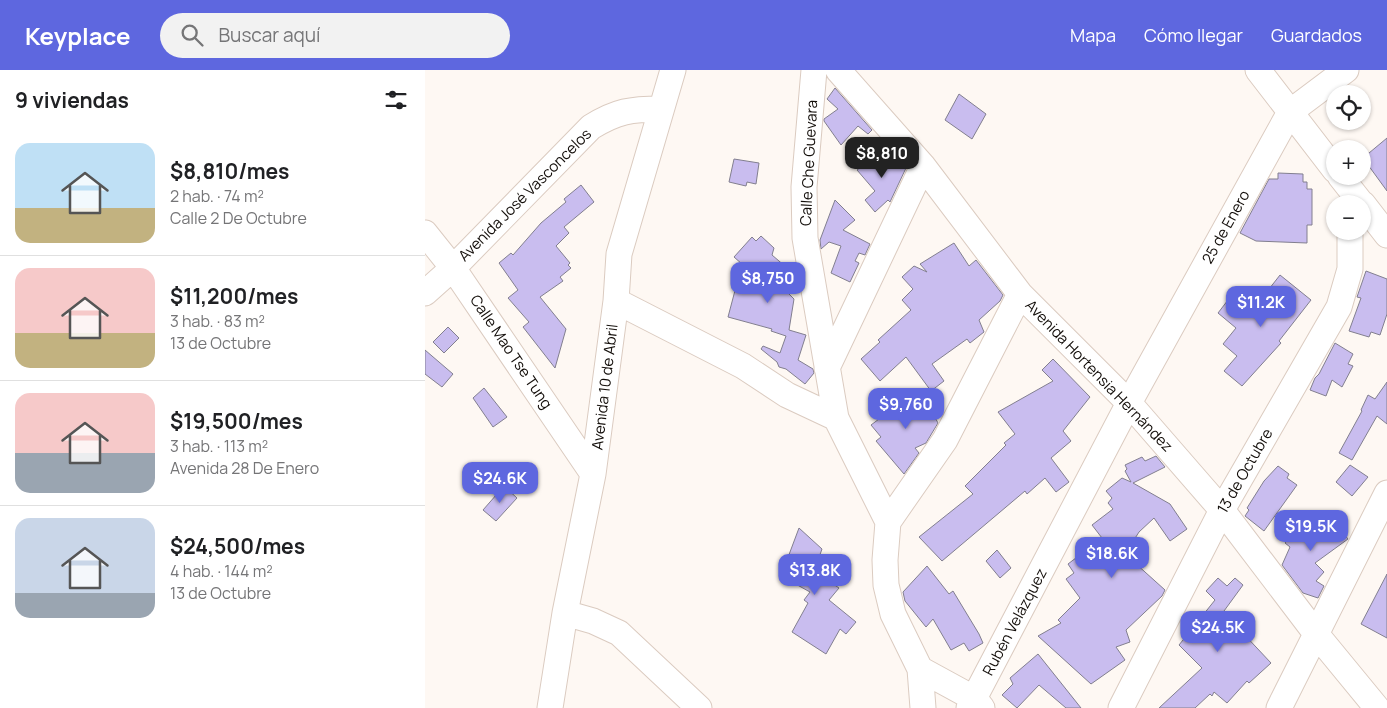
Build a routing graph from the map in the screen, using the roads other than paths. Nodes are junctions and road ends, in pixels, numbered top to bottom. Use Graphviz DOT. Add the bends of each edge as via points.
graph roads {
  1 [pos="673,70"];
  2 [pos="814,70"];
  3 [pos="838,70"];
  4 [pos="1258,70"];
  5 [pos="1346,70"];
  6 [pos="661,109"];
  7 [pos="1290,112"];
  8 [pos="923,166"];
  9 [pos="1350,191"];
  10 [pos="425,233"];
  11 [pos="1387,235"];
  12 [pos="1350,240"];
  13 [pos="453,268"];
  14 [pos="425,293"];
  15 [pos="1020,294"];
  16 [pos="616,301"];
  17 [pos="827,368"];
  18 [pos="1129,403"];
  19 [pos="836,418"];
  20 [pos="593,474"];
  21 [pos="1387,493"];
  22 [pos="1222,510"];
  23 [pos="888,522"];
  24 [pos="565,613"];
  25 [pos="1317,635"];
  26 [pos="920,670"];
  27 [pos="975,705"];
  28 [pos="550,708"];
  29 [pos="699,708"];
  30 [pos="923,708"];
  31 [pos="1121,708"];
  32 [pos="1279,708"];
  33 [pos="1377,708"];
  1 -- 6 [label="street, Avenida 10 de Abril"];
  2 -- 17 [label="street, Calle Che Guevara" via="804,187 805,238"];
  3 -- 8 [label="street, Avenida Hortensia Hernández"];
  4 -- 7 [label="street"];
  5 -- 7 [label="street, 25 de Enero"];
  6 -- 13 [label="street, Avenida José Vasconcelos" via="632,109 612,115 591,127"];
  6 -- 16 [label="street, Avenida 10 de Abril" via="619,254"];
  7 -- 9 [label="street"];
  7 -- 18 [label="street, 25 de Enero"];
  8 -- 15 [label="street, Avenida Hortensia Hernández"];
  8 -- 17 [label="street"];
  9 -- 11 [label="street"];
  10 -- 13 [label="street, Calle Mao Tse Tung"];
  12 -- 22 [label="street, 13 de Octubre" via="1350,270 1339,307"];
  13 -- 14 [label="street, Avenida José Vasconcelos"];
  13 -- 20 [label="street, Calle Mao Tse Tung"];
  15 -- 18 [label="street, Avenida Hortensia Hernández"];
  15 -- 23 [label="street" via="945,440"];
  16 -- 19 [label="street" via="743,366 787,395"];
  16 -- 20 [label="street, Avenida 10 de Abril"];
  17 -- 19 [label="street, Calle Che Guevara"];
  18 -- 22 [label="street, Avenida Hortensia Hernández"];
  18 -- 27 [label="street, Rubén Velázquez"];
  19 -- 23 [label="street, Calle Che Guevara"];
  20 -- 24 [label="street, Avenida 10 de Abril"];
  21 -- 25 [label="street"];
  22 -- 25 [label="street, Avenida Hortensia Hernández"];
  22 -- 31 [label="street, 13 de Octubre"];
  23 -- 26 [label="street" via="886,585 893,614"];
  24 -- 28 [label="street, Avenida 10 de Abril"];
  24 -- 29 [label="street" via="619,633"];
  25 -- 32 [label="street"];
  25 -- 33 [label="street, Avenida Hortensia Hernández"];
  26 -- 27 [label="street"];
  26 -- 30 [label="street"];
}
